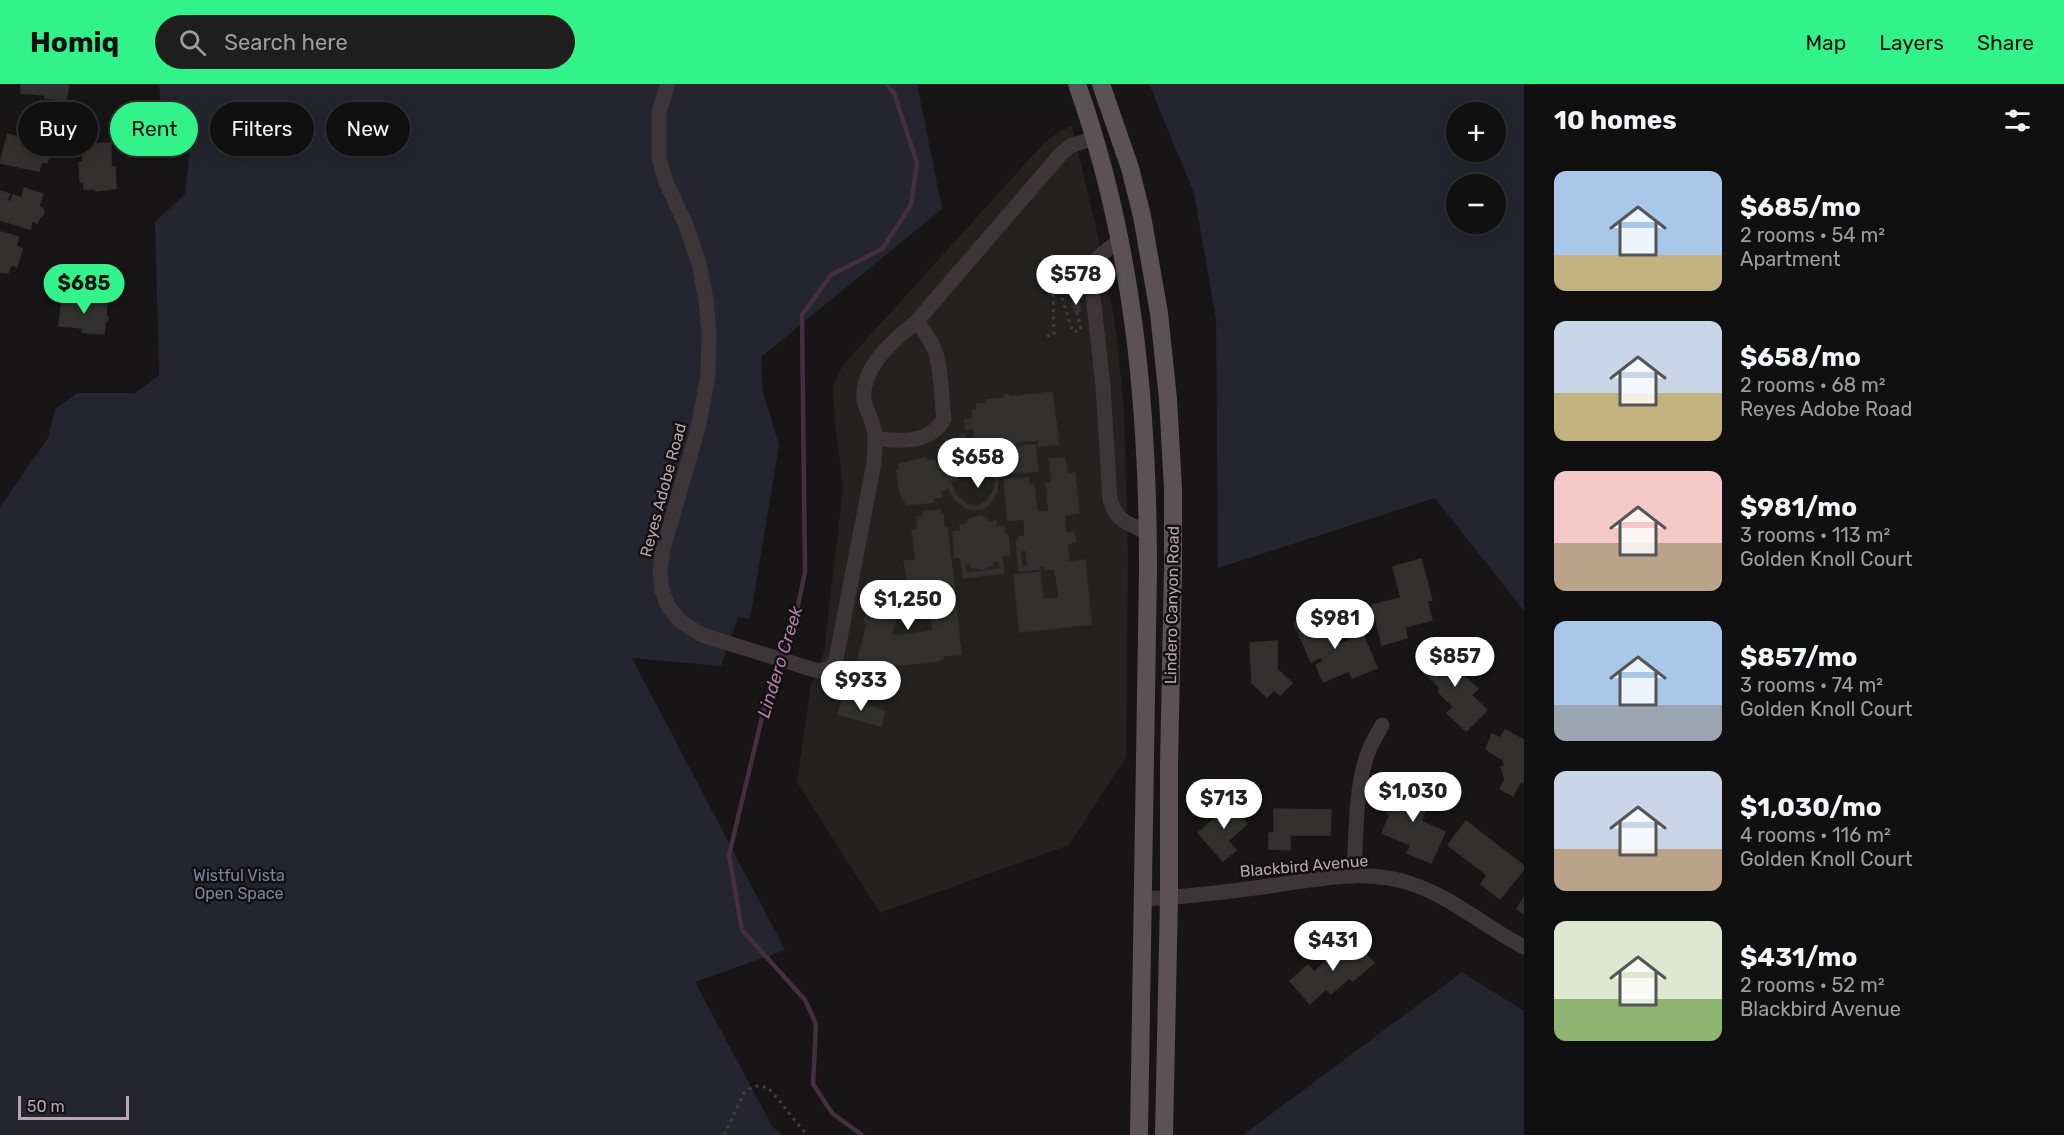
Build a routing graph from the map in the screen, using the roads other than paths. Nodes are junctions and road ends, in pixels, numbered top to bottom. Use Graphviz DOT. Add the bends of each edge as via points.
graph roads {
  1 [pos="668,84"];
  2 [pos="1077,84"];
  3 [pos="1101,84"];
  4 [pos="1094,138"];
  5 [pos="1120,241"];
  6 [pos="917,321"];
  7 [pos="875,438"];
  8 [pos="1148,533"];
  9 [pos="1382,724"];
  10 [pos="1354,876"];
  11 [pos="1169,898"];
  12 [pos="1142,899"];
  13 [pos="1524,947"];
  14 [pos="1139,1135"];
  15 [pos="1164,1135"];
  1 -- 7 [label="street, Reyes Adobe Road" via="659,111 659,158 699,263 709,333 708,376 700,417 660,570 668,606 680,621 702,635 809,669 827,670 833,665 874,463"];
  2 -- 4 [label="main road, Lindero Canyon Road"];
  3 -- 11 [label="main road, Lindero Canyon Road" via="1142,216 1159,313 1168,399 1173,489"];
  4 -- 5 [label="main road, Lindero Canyon Road"];
  4 -- 6 [label="street, Reyes Adobe Road" via="1070,146 1060,155"];
  5 -- 8 [label="main road, Lindero Canyon Road" via="1134,316 1143,401"];
  5 -- 8 [label="street" via="1094,261 1091,276 1110,500 1120,519"];
  6 -- 7 [label="street, Reyes Adobe Road" via="896,338 867,380 864,399"];
  6 -- 7 [label="street" via="936,352 944,420 926,436 897,441"];
  8 -- 12 [label="main road, Lindero Canyon Road"];
  9 -- 10 [label="street" via="1368,751 1363,775"];
  10 -- 11 [label="street, Blackbird Avenue"];
  10 -- 13 [label="street, Blackbird Avenue" via="1390,878 1421,887"];
  11 -- 12 [label="street, Blackbird Avenue"];
  11 -- 15 [label="main road, Lindero Canyon Road"];
  12 -- 14 [label="main road, Lindero Canyon Road"];
}
